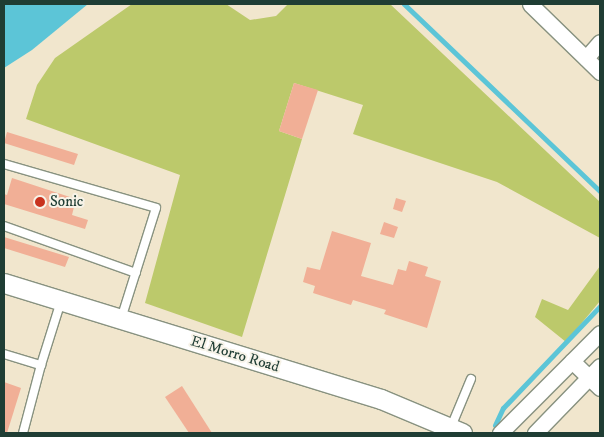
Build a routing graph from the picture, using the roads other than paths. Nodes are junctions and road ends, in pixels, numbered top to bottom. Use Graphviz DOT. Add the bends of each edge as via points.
graph roads {
  1 [pos="530,4"];
  2 [pos="600,42"];
  3 [pos="586,58"];
  4 [pos="600,72"];
  5 [pos="4,164"];
  6 [pos="4,226"];
  7 [pos="136,274"];
  8 [pos="4,283"];
  9 [pos="61,301"];
  10 [pos="121,319"];
  11 [pos="600,333"];
  12 [pos="4,354"];
  13 [pos="572,361"];
  14 [pos="41,365"];
  15 [pos="600,366"];
  16 [pos="470,379"];
  17 [pos="595,383"];
  18 [pos="457,430"];
  19 [pos="23,433"];
  20 [pos="500,433"];
  21 [pos="535,433"];
  1 -- 3 [label="street"];
  2 -- 3 [label="street"];
  3 -- 4 [label="street"];
  5 -- 7 [label="lane" via="156,208"];
  6 -- 7 [label="lane"];
  7 -- 10 [label="lane"];
  8 -- 9 [label="street, El Morro Road"];
  9 -- 10 [label="street, El Morro Road"];
  9 -- 14 [label="lane"];
  10 -- 18 [label="street, El Morro Road" via="381,399"];
  11 -- 13 [label="street"];
  12 -- 14 [label="lane"];
  13 -- 17 [label="street"];
  13 -- 20 [label="street"];
  14 -- 19 [label="lane"];
  15 -- 17 [label="street"];
  16 -- 18 [label="lane"];
  17 -- 21 [label="street"];
}
